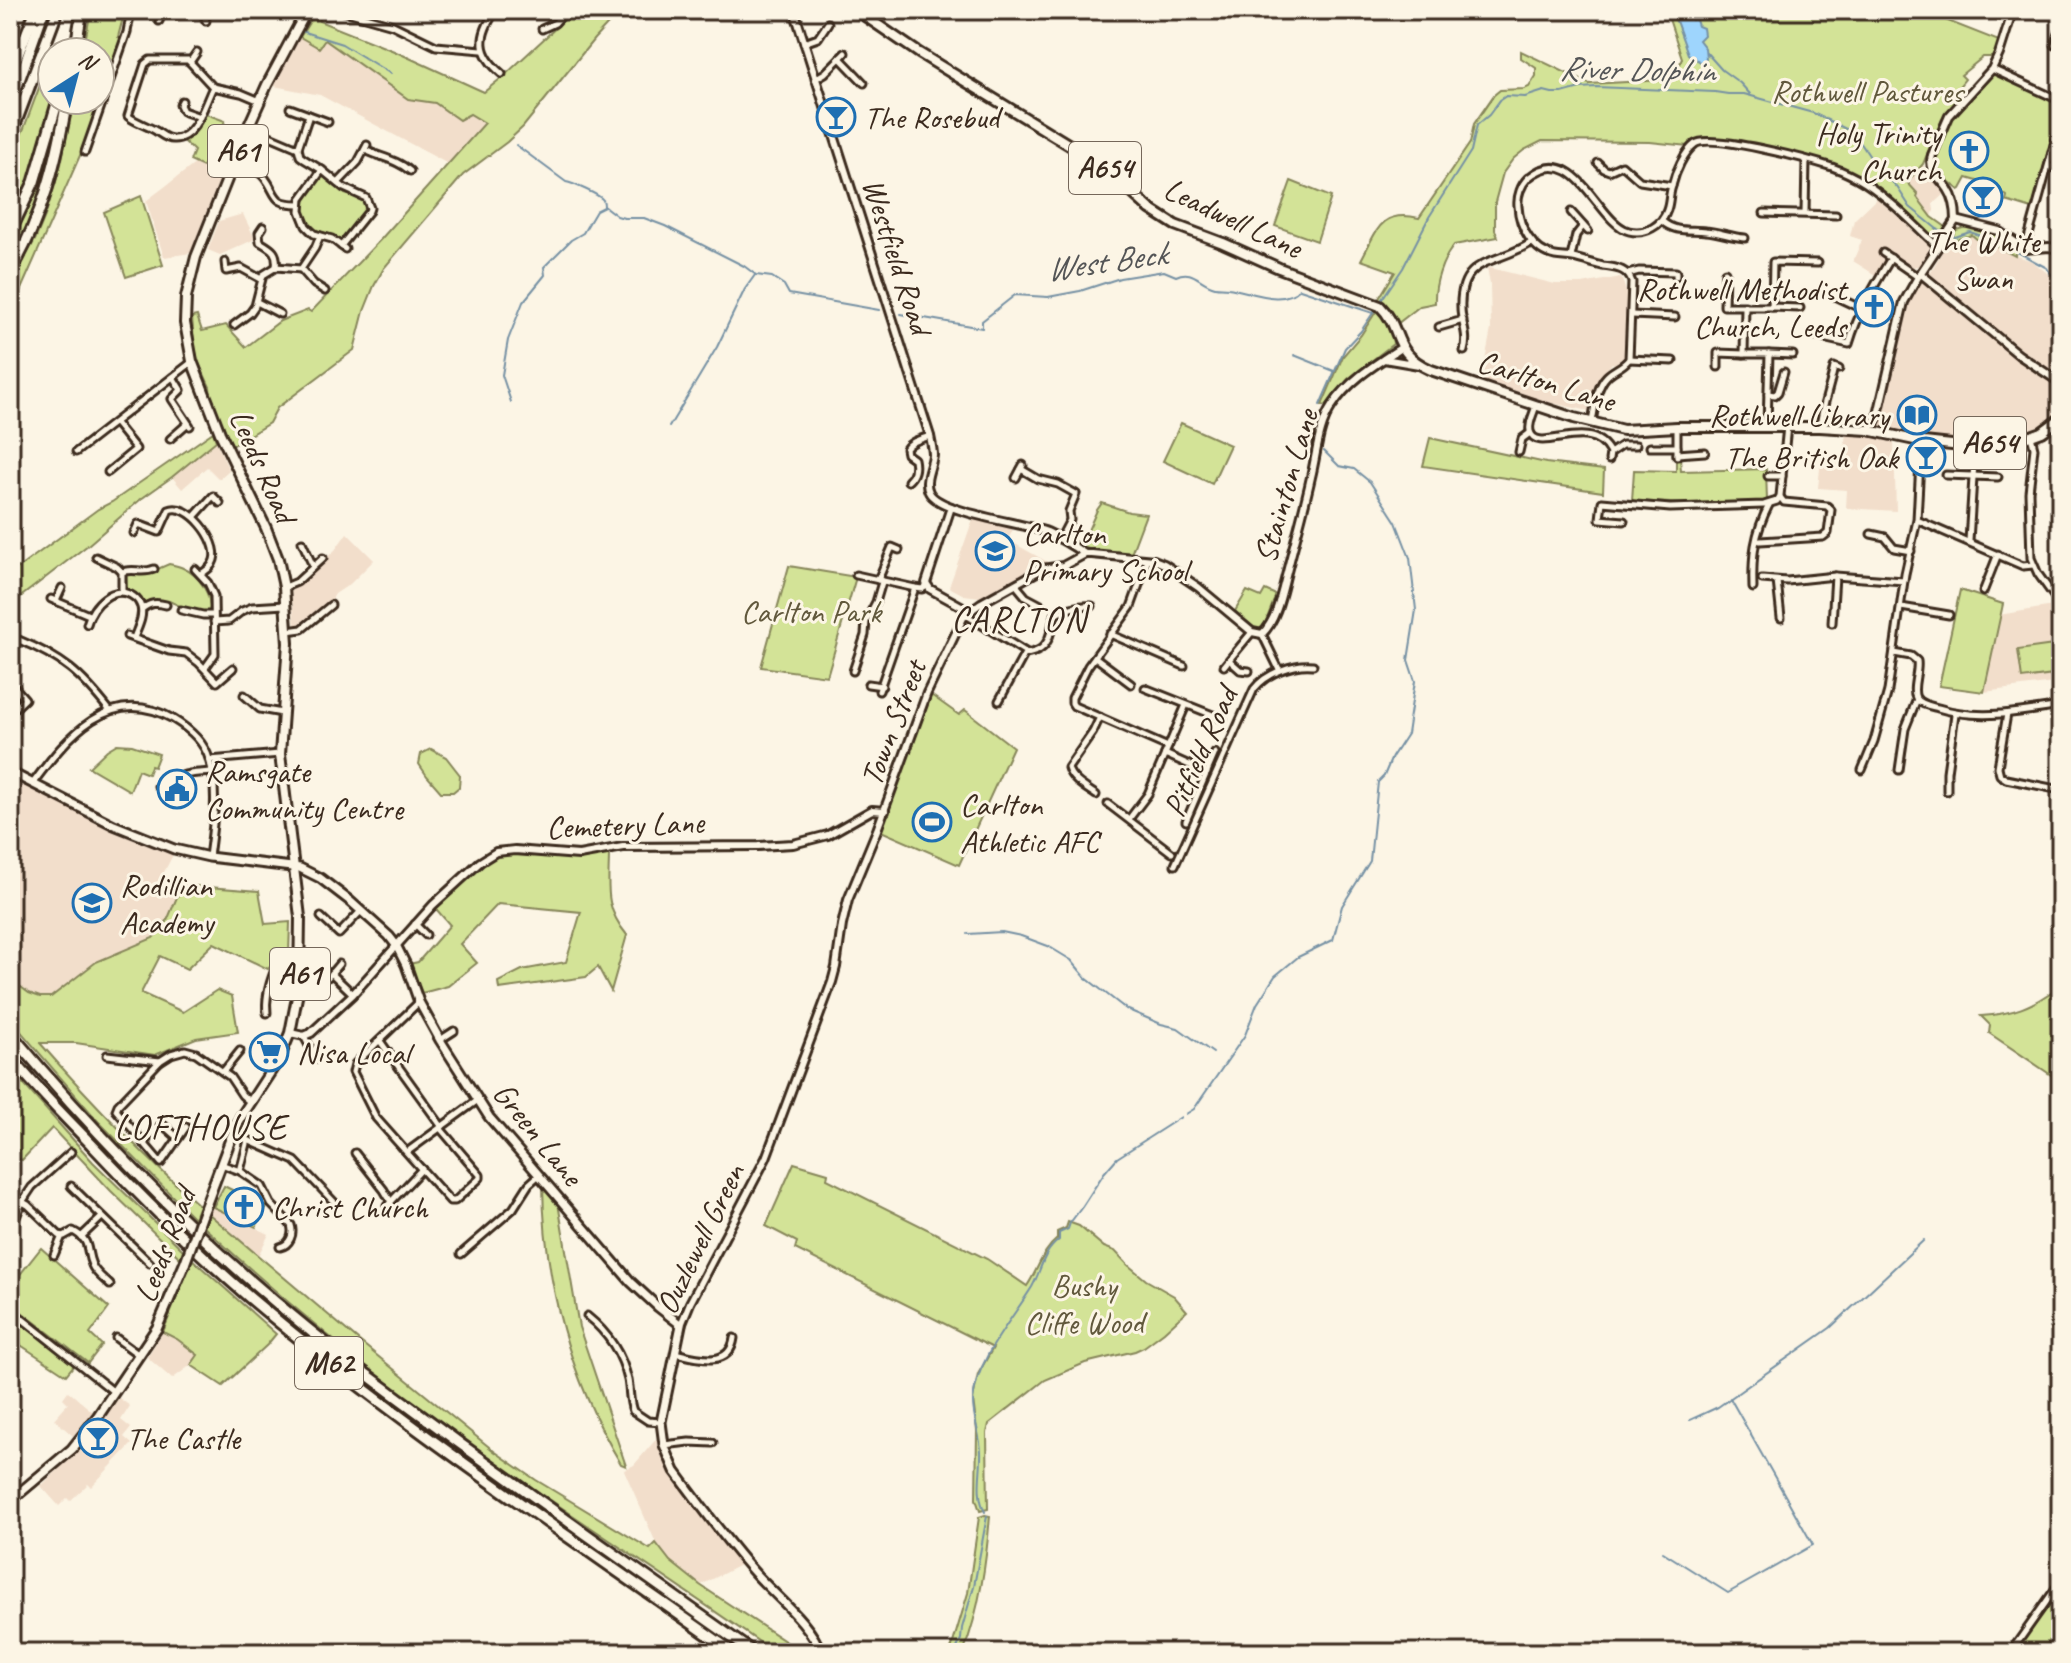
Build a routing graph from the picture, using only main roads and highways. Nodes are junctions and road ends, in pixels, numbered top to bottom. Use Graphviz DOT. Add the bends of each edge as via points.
graph roads {
  1 [pos="36,10"];
  2 [pos="44,10"];
  3 [pos="58,10"];
  4 [pos="82,10"];
  5 [pos="307,10"];
  6 [pos="856,10"];
  7 [pos="76,36"];
  8 [pos="10,74"];
  9 [pos="10,106"];
  10 [pos="53,116"];
  11 [pos="64,116"];
  12 [pos="10,138"];
  13 [pos="10,232"];
  14 [pos="10,273"];
  15 [pos="1419,365"];
  16 [pos="2061,418"];
  17 [pos="10,772"];
  18 [pos="293,866"];
  19 [pos="10,1033"];
  20 [pos="10,1056"];
  21 [pos="681,1325"];
  22 [pos="10,1501"];
  23 [pos="734,1653"];
  24 [pos="754,1653"];
  25 [pos="821,1653"];
  1 -- 8 [label="highway"];
  2 -- 9 [label="highway"];
  3 -- 12 [label="highway"];
  4 -- 7 [label="highway"];
  5 -- 18 [label="main road, Leeds Road / A61" via="260,101 196,257 185,323 192,361 266,528 284,587 287,631 280,754"];
  6 -- 15 [label="main road, Leadwell Lane / A654" via="1089,157 1175,225 1375,303"];
  10 -- 13 [label="highway" via="34,182"];
  11 -- 14 [label="highway" via="49,186"];
  15 -- 16 [label="main road, Carlton Lane / A654" via="1623,430 1820,427 1868,430 1947,446 2031,436"];
  17 -- 18 [label="main road" via="174,849"];
  18 -- 21 [label="main road, Green Lane" via="320,878 396,945 419,1002 478,1100 631,1282"];
  18 -- 22 [label="main road, Leeds Road / A61, bridge" via="300,969 297,1004 280,1057 231,1138 157,1328 72,1449"];
  19 -- 24 [label="highway, M62" via="193,1229 304,1326"];
  20 -- 23 [label="highway, M62" via="136,1191 248,1297 336,1368"];
  21 -- 25 [label="main road, Ouzlewell Green" via="661,1422 675,1471"];
}
